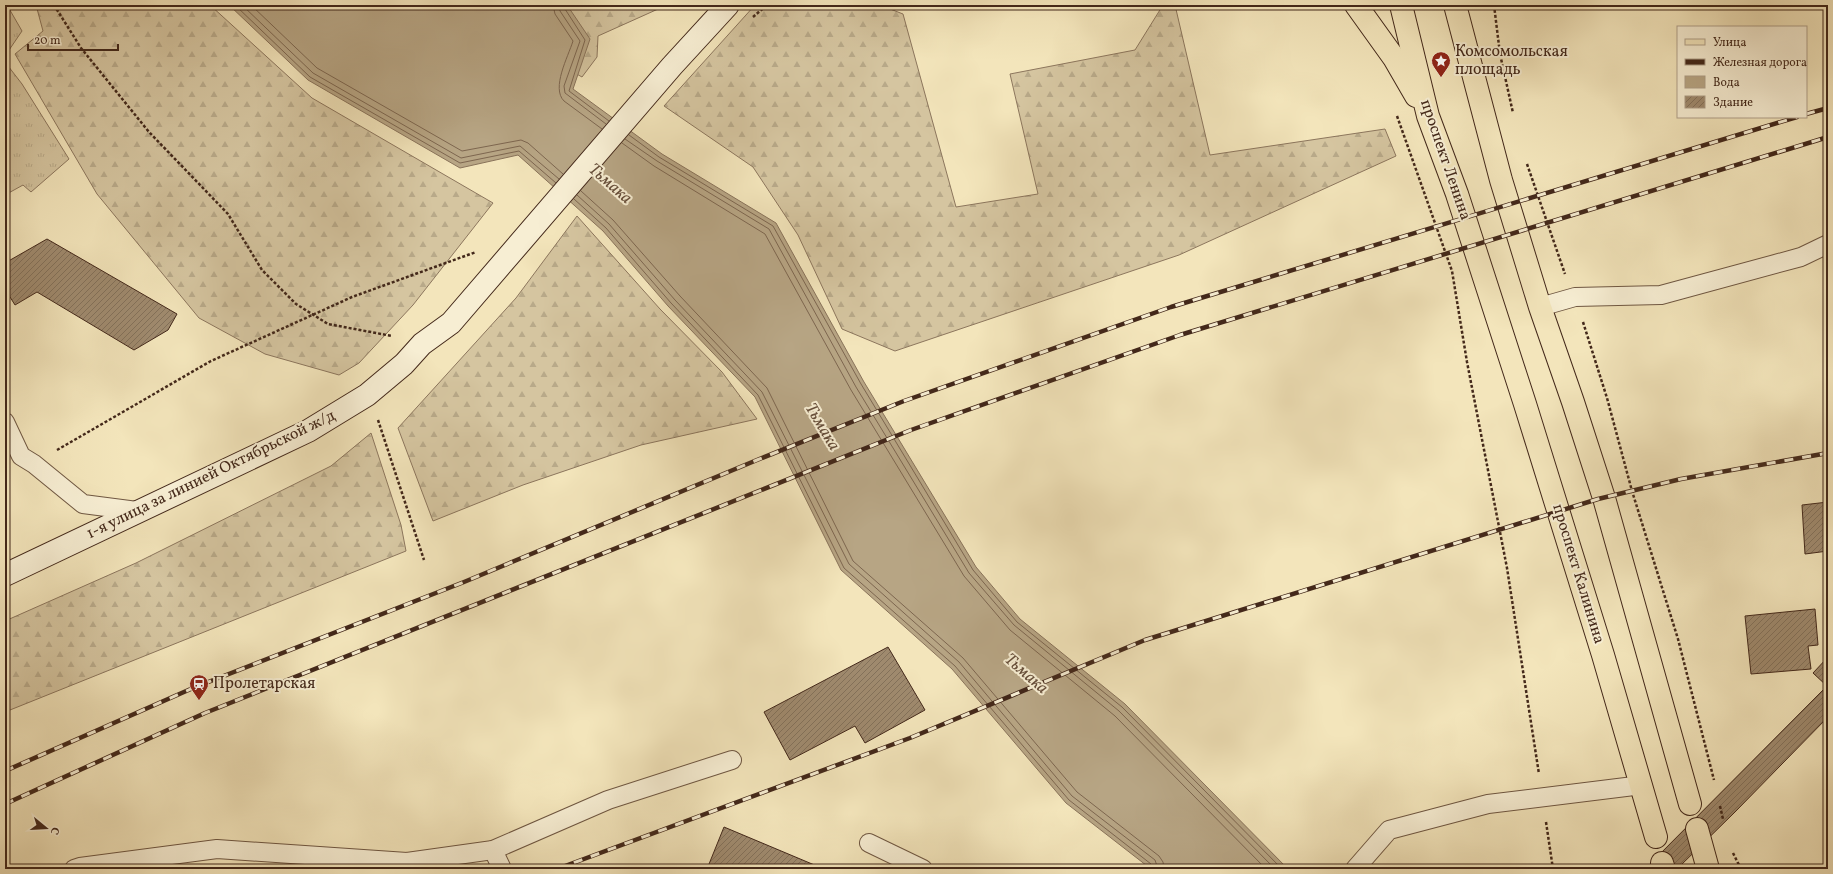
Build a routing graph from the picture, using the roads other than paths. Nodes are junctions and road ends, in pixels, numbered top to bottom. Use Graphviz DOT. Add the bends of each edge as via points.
graph roads {
  1 [pos="728,5"];
  2 [pos="1356,5"];
  3 [pos="1401,5"];
  4 [pos="1455,5"];
  5 [pos="1428,116"];
  6 [pos="1828,244"];
  7 [pos="1540,307"];
  8 [pos="1496,312"];
  9 [pos="5,422"];
  10 [pos="137,511"];
  11 [pos="5,575"];
  12 [pos="732,760"];
  13 [pos="1642,785"];
  14 [pos="1690,804"];
  15 [pos="1697,829"];
  16 [pos="1656,837"];
  17 [pos="869,843"];
  18 [pos="493,850"];
  19 [pos="74,869"];
  20 [pos="502,869"];
  21 [pos="922,869"];
  22 [pos="1355,869"];
  23 [pos="1708,869"];
  1 -- 10 [label="main road, 1-я улица за линией Октябрьской ж/д" via="672,66 451,323 422,344 386,380 338,414 282,444"];
  2 -- 5 [label="main road" via="1394,58"];
  3 -- 5 [label="main road, проспект Ленина"];
  4 -- 7 [label="main road" via="1501,180"];
  5 -- 8 [label="main road, проспект Ленина"];
  6 -- 7 [label="lane" via="1800,257 1661,295 1575,297"];
  7 -- 14 [label="main road" via="1604,498"];
  8 -- 13 [label="main road, проспект Калинина"];
  9 -- 10 [label="lane" via="21,456 83,504"];
  10 -- 11 [label="main road, 1-я улица за линией Октябрьской ж/д"];
  12 -- 18 [label="lane" via="608,800"];
  13 -- 16 [label="main road, проспект Калинина"];
  13 -- 22 [label="lane" via="1488,804 1389,830"];
  15 -- 23 [label="main road"];
  17 -- 21 [label="lane"];
  18 -- 19 [label="lane" via="407,862 217,849"];
  18 -- 20 [label="lane"];
}
